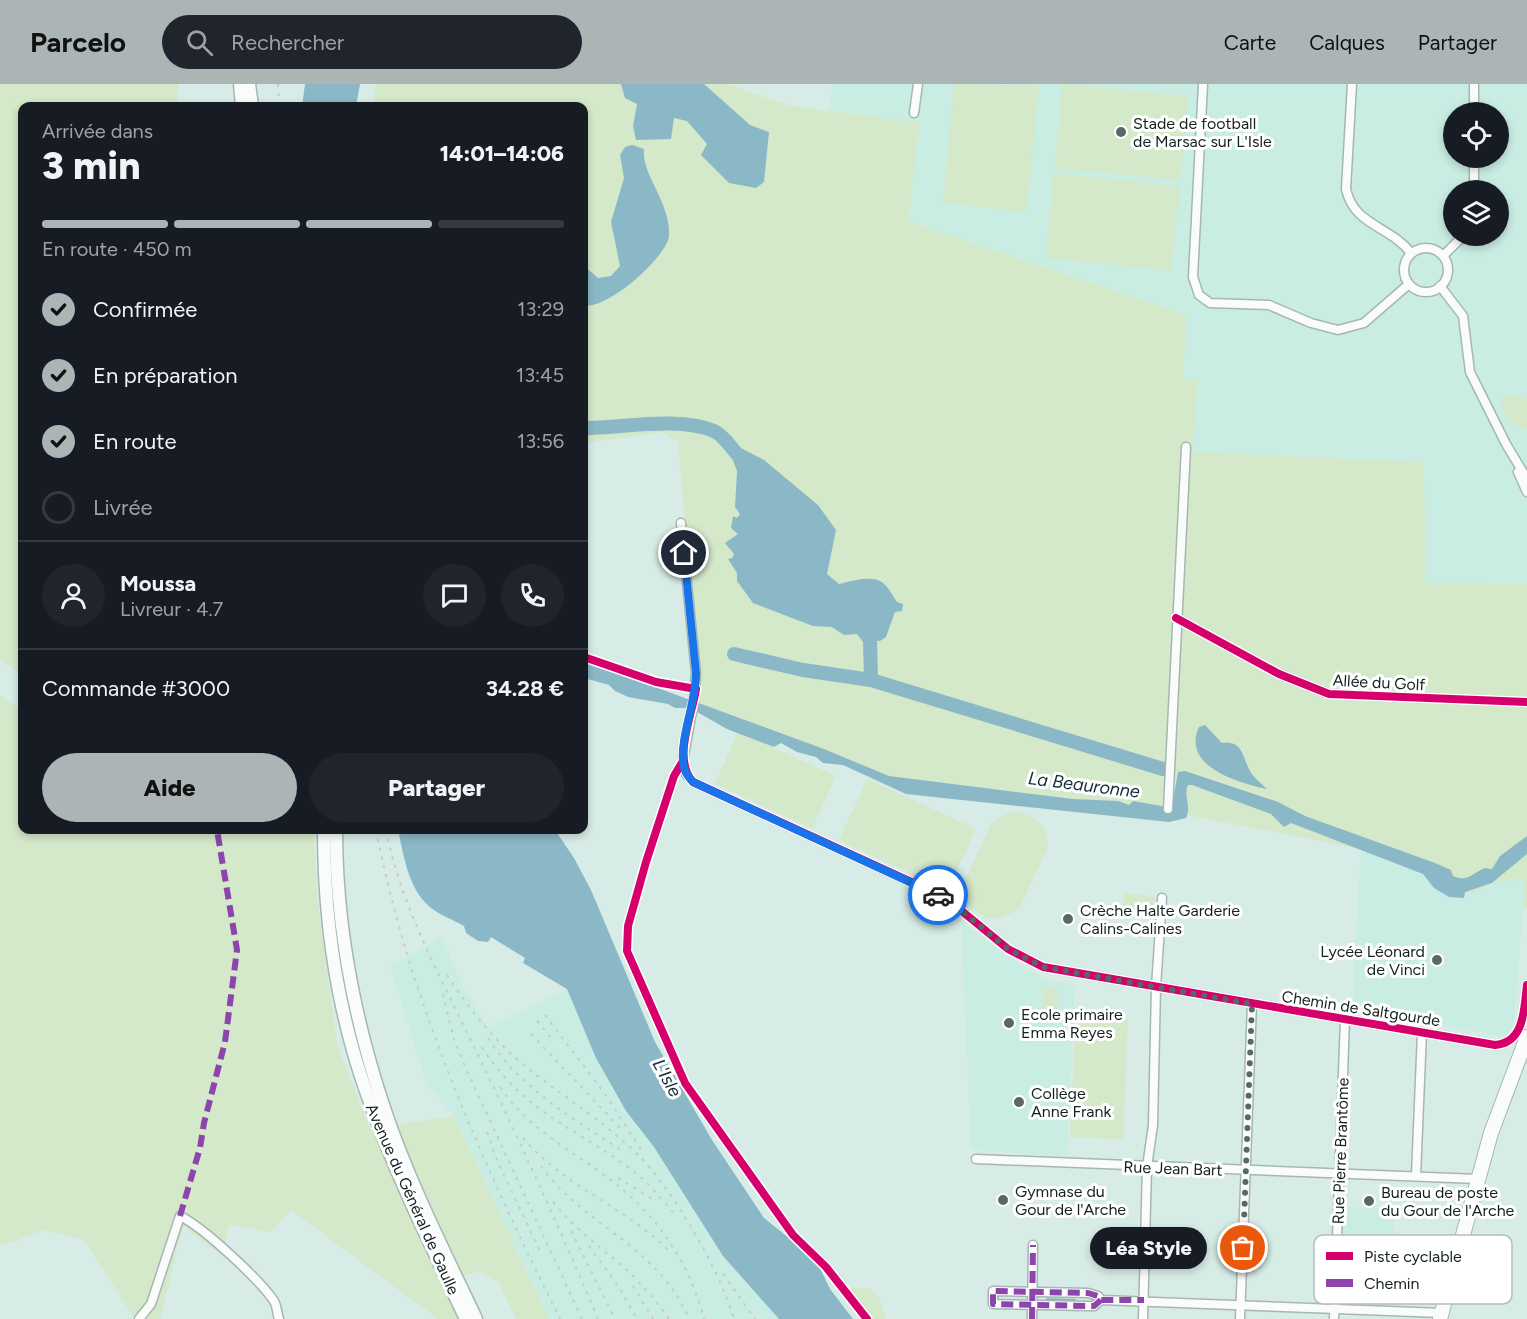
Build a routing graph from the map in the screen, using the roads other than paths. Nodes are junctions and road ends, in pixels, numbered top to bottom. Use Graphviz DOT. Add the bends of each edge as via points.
graph roads {
  1 [pos="240,84"];
  2 [pos="249,84"];
  3 [pos="918,84"];
  4 [pos="1203,84"];
  5 [pos="1352,84"];
  6 [pos="1474,84"];
  7 [pos="242,102"];
  8 [pos="251,102"];
  9 [pos="1474,102"];
  10 [pos="914,113"];
  11 [pos="1453,246"];
  12 [pos="1411,253"];
  13 [pos="1443,256"];
  14 [pos="1409,284"];
  15 [pos="1440,286"];
  16 [pos="1506,444"];
  17 [pos="1186,447"];
  18 [pos="1527,479"];
  19 [pos="1527,492"];
  20 [pos="681,523"];
  21 [pos="1176,618"];
  22 [pos="1527,702"];
  23 [pos="1168,809"];
  24 [pos="324,834"];
  25 [pos="336,834"];
  26 [pos="1162,898"];
  27 [pos="1527,985"];
  28 [pos="1156,987"];
  29 [pos="1252,1004"];
  30 [pos="1345,1019"];
  31 [pos="1422,1032"];
  32 [pos="1527,1037"];
  33 [pos="976,1160"];
  34 [pos="1147,1167"];
  35 [pos="1245,1170"];
  36 [pos="1339,1173"];
  37 [pos="1414,1176"];
  38 [pos="1478,1179"];
  39 [pos="1337,1235"];
  40 [pos="1463,1235"];
  41 [pos="1033,1245"];
  42 [pos="1032,1292"];
  43 [pos="1087,1293"];
  44 [pos="1101,1300"];
  45 [pos="1144,1300"];
  46 [pos="1241,1304"];
  47 [pos="1334,1304"];
  48 [pos="1032,1305"];
  49 [pos="1087,1306"];
  50 [pos="1334,1307"];
  51 [pos="1441,1316"];
  52 [pos="139,1319"];
  53 [pos="279,1319"];
  54 [pos="466,1319"];
  55 [pos="476,1319"];
  56 [pos="1032,1319"];
  57 [pos="1143,1319"];
  58 [pos="1240,1319"];
  59 [pos="1334,1319"];
  1 -- 7 [label="main road"];
  2 -- 8 [label="main road"];
  3 -- 10 [label="street"];
  4 -- 14 [label="street" via="1193,266 1199,295 1215,305 1269,305 1338,330 1364,323"];
  5 -- 12 [label="street" via="1346,189 1349,203 1366,221 1392,234"];
  6 -- 9 [label="street"];
  11 -- 13 [label="street"];
  12 -- 13 [label="street" via="1424,248"];
  12 -- 14 [label="street" via="1404,264"];
  13 -- 15 [label="street" via="1447,268"];
  14 -- 15 [label="street" via="1421,291"];
  15 -- 16 [label="street" via="1462,316 1470,372"];
  16 -- 18 [label="street"];
  16 -- 19 [label="street"];
  17 -- 21 [label="street"];
  20 -- 28 [label="street, Chemin de Saltgourde" via="696,673 683,760 686,774 693,782 933,891 1008,949 1043,967"];
  21 -- 22 [label="street, Allée du Golf" via="1279,674 1329,694"];
  21 -- 23 [label="street"];
  24 -- 54 [label="main road, Avenue du Général de Gaulle" via="334,960 360,1071 401,1180"];
  25 -- 55 [label="main road, Avenue du Général de Gaulle" via="345,962 365,1048 385,1112"];
  26 -- 28 [label="street"];
  27 -- 31 [label="street, Chemin de Saltgourde" via="1522,1022 1514,1038 1506,1043 1495,1045"];
  28 -- 29 [label="street, Chemin de Saltgourde"];
  28 -- 34 [label="street" via="1153,1125"];
  29 -- 30 [label="street, Chemin de Saltgourde"];
  29 -- 35 [label="street"];
  30 -- 31 [label="street, Chemin de Saltgourde"];
  30 -- 36 [label="street, Rue Pierre Brantôme"];
  31 -- 37 [label="street"];
  32 -- 38 [label="main road" via="1505,1090"];
  33 -- 34 [label="street, Rue Jean Bart"];
  34 -- 35 [label="street, Rue Jean Bart"];
  34 -- 45 [label="street"];
  35 -- 36 [label="street, Rue Jean Bart"];
  35 -- 46 [label="street"];
  36 -- 37 [label="street, Rue Jean Bart"];
  36 -- 39 [label="street, Rue Pierre Brantôme"];
  37 -- 38 [label="street, Rue Jean Bart"];
  38 -- 40 [label="main road"];
  41 -- 42 [label="street"];
  42 -- 43 [label="street"];
  42 -- 48 [label="street"];
  42 -- 48 [label="street" via="993,1291 993,1304"];
  43 -- 44 [label="street"];
  43 -- 49 [label="street" via="1082,1300"];
  44 -- 45 [label="street"];
  44 -- 49 [label="street"];
  45 -- 46 [label="street"];
  45 -- 57 [label="street"];
  46 -- 50 [label="street"];
  46 -- 58 [label="street"];
  47 -- 50 [label="street, Rue Pierre Brantôme"];
  48 -- 49 [label="street"];
  48 -- 56 [label="street"];
  50 -- 51 [label="street"];
  50 -- 59 [label="street, Rue Pierre Brantôme"];
  52 -- 53 [label="street" via="151,1304 180,1216 228,1252 275,1302"];
}
